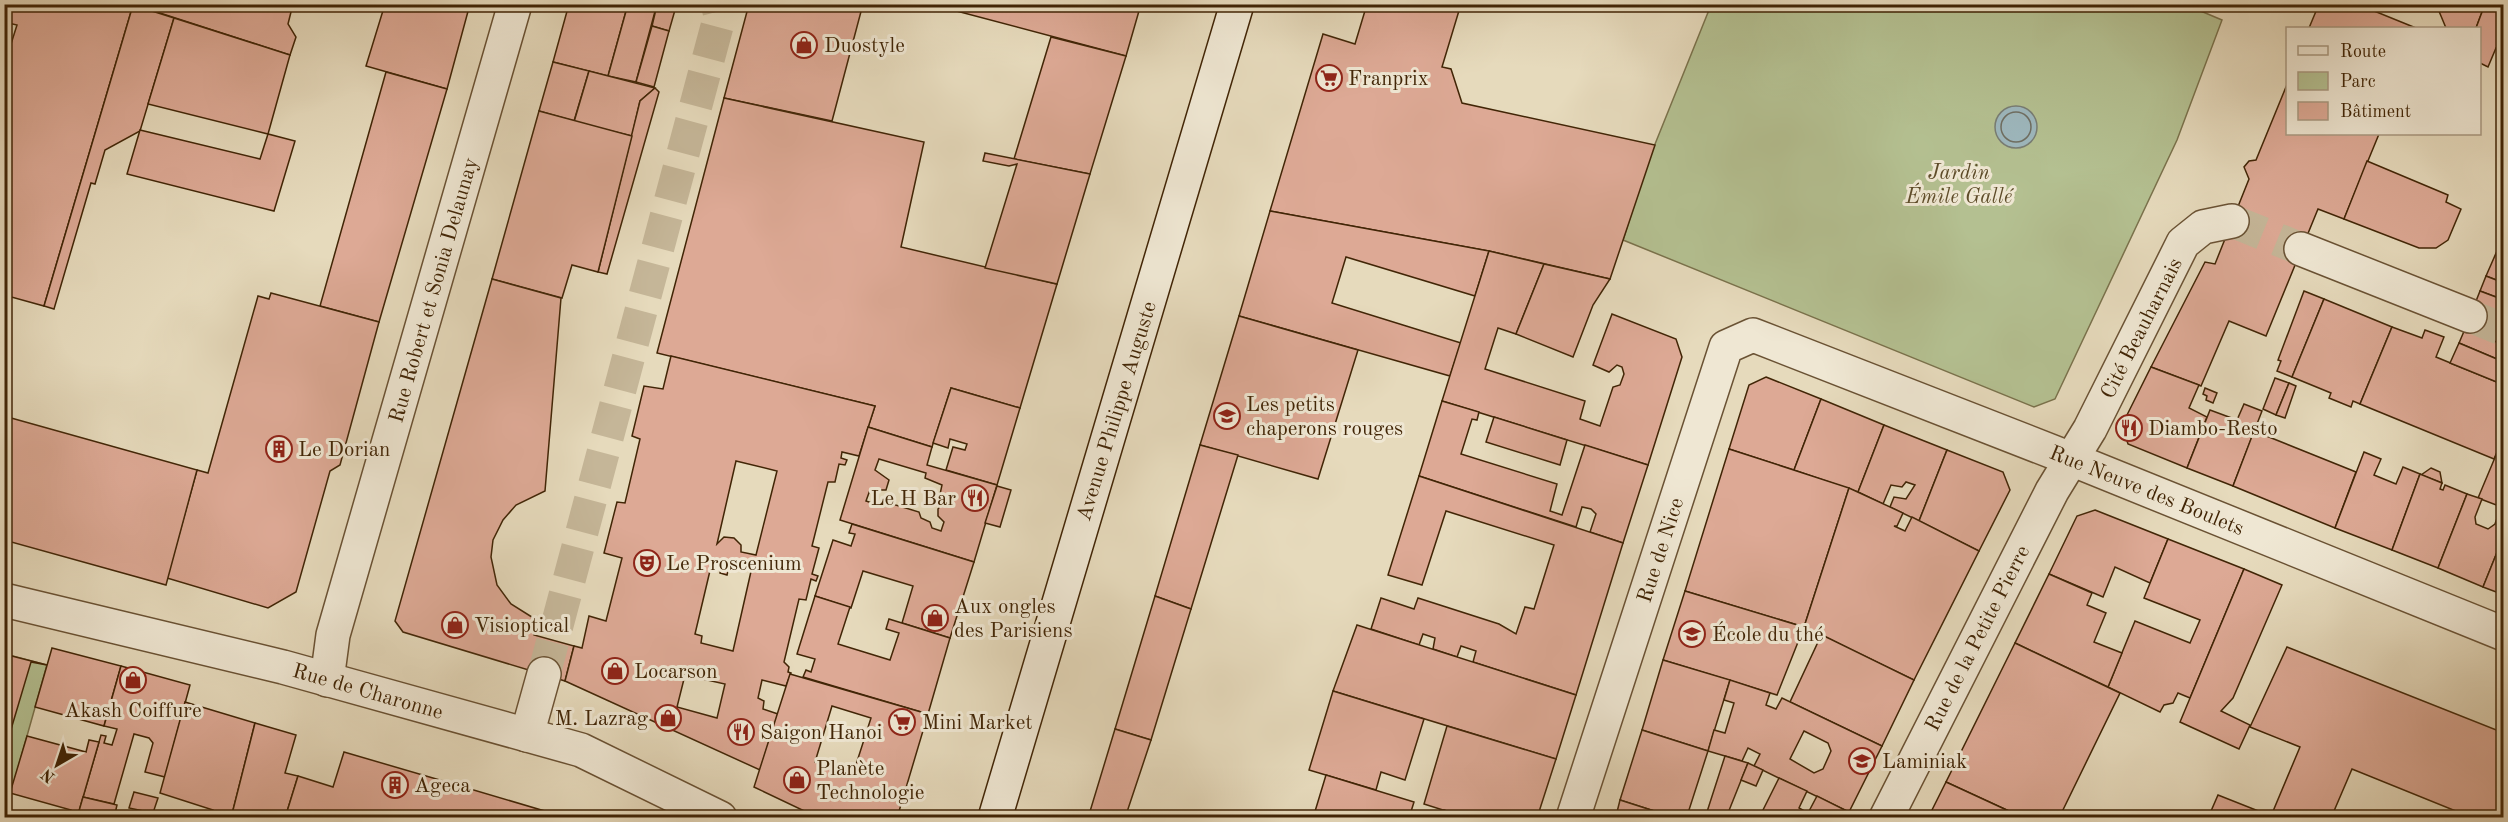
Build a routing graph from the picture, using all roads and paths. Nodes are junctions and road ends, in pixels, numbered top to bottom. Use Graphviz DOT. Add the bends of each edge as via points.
graph roads {
  1 [pos="515,4"];
  2 [pos="1237,4"];
  3 [pos="2232,221"];
  4 [pos="2301,249"];
  5 [pos="2470,316"];
  6 [pos="1789,349"];
  7 [pos="2071,459"];
  8 [pos="4,600"];
  9 [pos="2504,634"];
  10 [pos="544,674"];
  11 [pos="327,680"];
  12 [pos="527,735"];
  13 [pos="720,818"];
  14 [pos="995,818"];
  15 [pos="1574,818"];
  16 [pos="1886,818"];
  1 -- 11 [label="street, Rue Robert et Sonia Delaunay" via="333,635"];
  2 -- 14 [label="street, Avenue Philippe Auguste"];
  3 -- 7 [label="street, Cité Beauharnais" via="2203,227 2183,243 2090,429"];
  4 -- 5 [label="street"];
  6 -- 7 [label="street, Rue Neuve des Boulets"];
  6 -- 15 [label="street, Rue de Nice" via="1754,335 1726,346"];
  7 -- 9 [label="street, Rue Neuve des Boulets"];
  7 -- 16 [label="street, Rue de la Petite Pierre"];
  8 -- 11 [label="street, Rue de Charonne"];
  10 -- 12 [label="street"];
  11 -- 12 [label="street, Rue de Charonne"];
  12 -- 13 [label="street, Rue de Charonne" via="581,750"];
}
